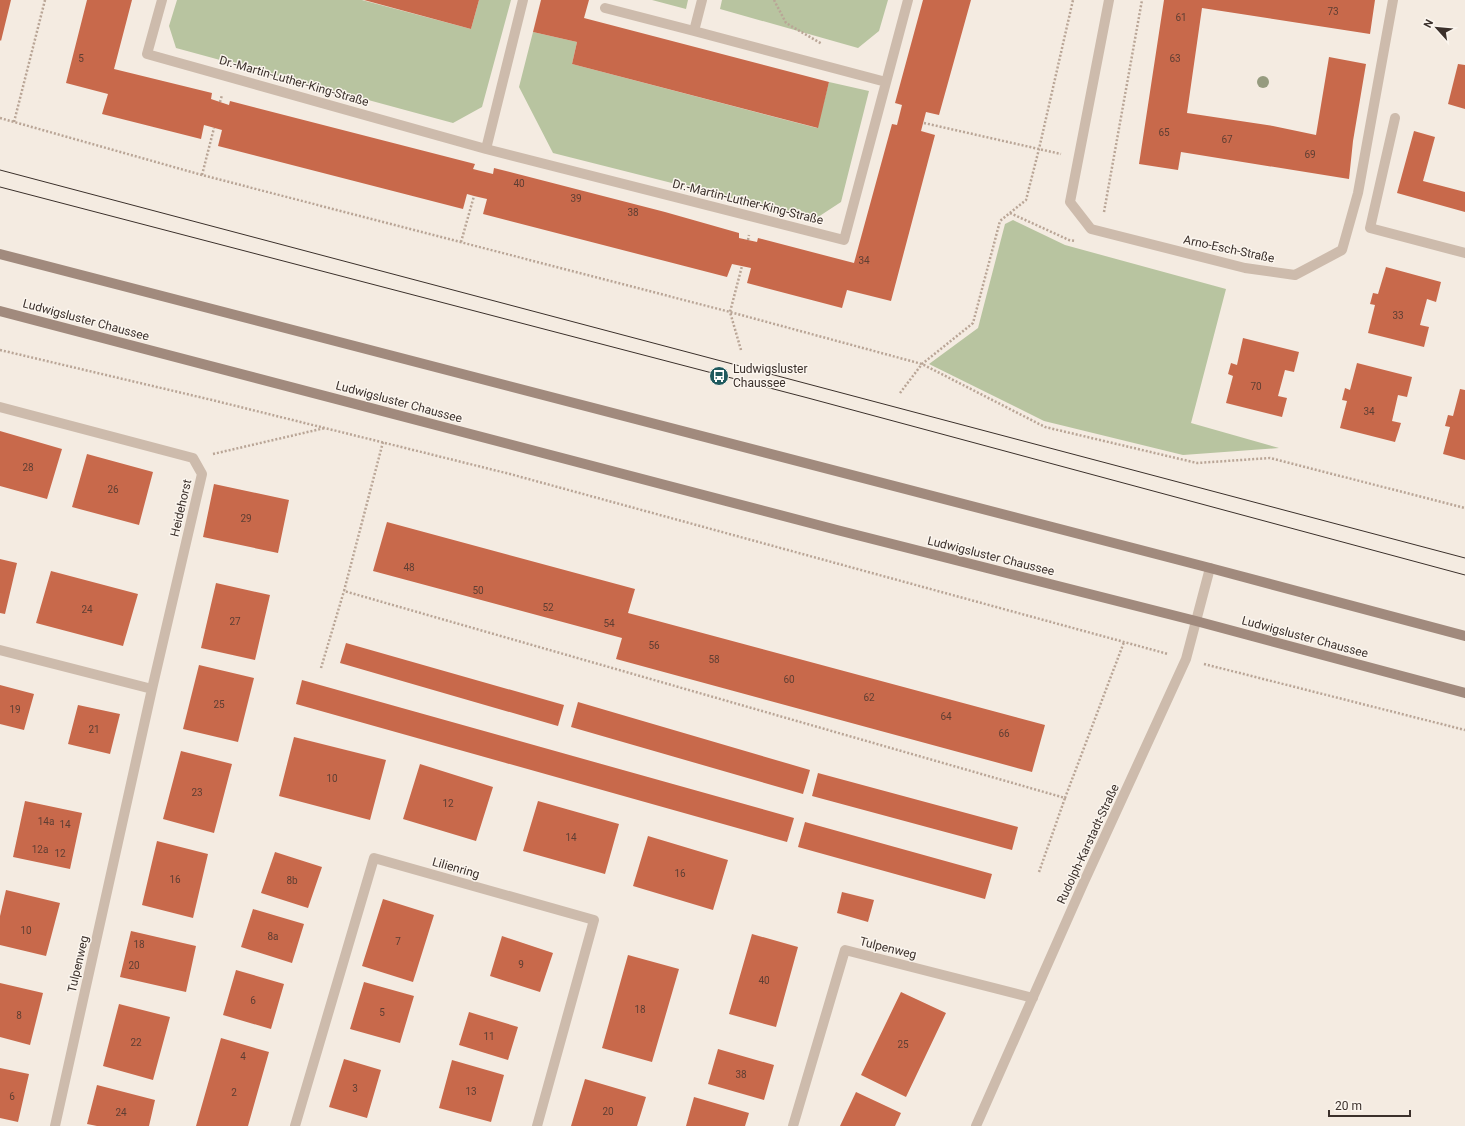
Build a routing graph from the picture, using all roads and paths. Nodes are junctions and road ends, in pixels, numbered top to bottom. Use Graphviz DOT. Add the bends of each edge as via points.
graph roads {
  1 [pos="45,0"];
  2 [pos="162,0"];
  3 [pos="523,0"];
  4 [pos="702,0"];
  5 [pos="908,0"];
  6 [pos="1073,0"];
  7 [pos="1109,0"];
  8 [pos="1142,0"];
  9 [pos="1393,0"];
  10 [pos="605,8"];
  11 [pos="694,31"];
  12 [pos="886,82"];
  13 [pos="0,118"];
  14 [pos="1395,118"];
  15 [pos="14,122"];
  16 [pos="924,123"];
  17 [pos="214,128"];
  18 [pos="486,149"];
  19 [pos="1039,149"];
  20 [pos="1079,158"];
  21 [pos="202,175"];
  22 [pos="474,196"];
  23 [pos="1010,213"];
  24 [pos="1101,232"];
  25 [pos="461,242"];
  26 [pos="1076,242"];
  27 [pos="1465,253"];
  28 [pos="0,254"];
  29 [pos="742,266"];
  30 [pos="0,311"];
  31 [pos="730,312"];
  32 [pos="0,350"];
  33 [pos="741,350"];
  34 [pos="922,364"];
  35 [pos="900,393"];
  36 [pos="0,407"];
  37 [pos="326,428"];
  38 [pos="383,442"];
  39 [pos="192,458"];
  40 [pos="1465,508"];
  41 [pos="1210,568"];
  42 [pos="344,591"];
  43 [pos="1196,621"];
  44 [pos="1465,636"];
  45 [pos="1124,642"];
  46 [pos="0,650"];
  47 [pos="1186,659"];
  48 [pos="321,668"];
  49 [pos="152,689"];
  50 [pos="1465,693"];
  51 [pos="1465,730"];
  52 [pos="1065,798"];
  53 [pos="126,808"];
  54 [pos="1039,872"];
  55 [pos="1033,998"];
  56 [pos="55,1126"];
  57 [pos="295,1126"];
  58 [pos="537,1126"];
  59 [pos="793,1126"];
  60 [pos="976,1126"];
  1 -- 15 [label="path"];
  2 -- 18 [label="street, Dr.-Martin-Luther-King-Straße" via="147,54"];
  3 -- 18 [label="street"];
  4 -- 11 [label="street"];
  5 -- 12 [label="street, Dr.-Martin-Luther-King-Straße"];
  6 -- 19 [label="path"];
  7 -- 20 [label="street, Arno-Esch-Straße"];
  8 -- 24 [label="path"];
  9 -- 24 [label="street, Arno-Esch-Straße" via="1358,193 1342,250 1295,275 1245,268"];
  10 -- 11 [label="street"];
  11 -- 12 [label="street"];
  12 -- 18 [label="street, Dr.-Martin-Luther-King-Straße" via="844,240"];
  13 -- 15 [label="path"];
  14 -- 27 [label="street" via="1370,228"];
  15 -- 21 [label="path"];
  16 -- 19 [label="path"];
  17 -- 21 [label="path"];
  19 -- 20 [label="path"];
  19 -- 23 [label="path" via="1026,200"];
  20 -- 24 [label="street, Arno-Esch-Straße" via="1070,202 1091,229"];
  21 -- 25 [label="path"];
  22 -- 25 [label="path"];
  23 -- 26 [label="path"];
  23 -- 34 [label="path" via="1000,221 973,323"];
  25 -- 31 [label="path"];
  28 -- 41 [label="street"];
  29 -- 31 [label="path"];
  30 -- 43 [label="street, Ludwigsluster Chaussee" via="836,530"];
  31 -- 33 [label="path"];
  31 -- 34 [label="path"];
  32 -- 37 [label="path"];
  34 -- 35 [label="path"];
  34 -- 40 [label="path" via="1045,427 1197,463 1270,458"];
  36 -- 39 [label="street"];
  37 -- 38 [label="path"];
  37 -- 39 [label="path"];
  38 -- 42 [label="path"];
  38 -- 45 [label="path" via="510,474"];
  39 -- 49 [label="street, Heidehorst" via="202,474"];
  41 -- 43 [label="street, Rudolph-Karstadt-Straße"];
  41 -- 44 [label="street"];
  42 -- 48 [label="path"];
  42 -- 52 [label="path"];
  43 -- 47 [label="street, Rudolph-Karstadt-Straße"];
  43 -- 50 [label="street, Ludwigsluster Chaussee"];
  45 -- 47 [label="path"];
  45 -- 52 [label="path"];
  46 -- 49 [label="street"];
  47 -- 51 [label="path"];
  47 -- 55 [label="street, Rudolph-Karstadt-Straße"];
  49 -- 53 [label="street, Heidehorst"];
  52 -- 54 [label="path"];
  53 -- 56 [label="street, Tulpenweg"];
  55 -- 59 [label="street, Tulpenweg" via="845,950"];
  55 -- 60 [label="street, Rudolph-Karstadt-Straße"];
  57 -- 58 [label="street, Lilienring" via="374,858 594,920"];
}
